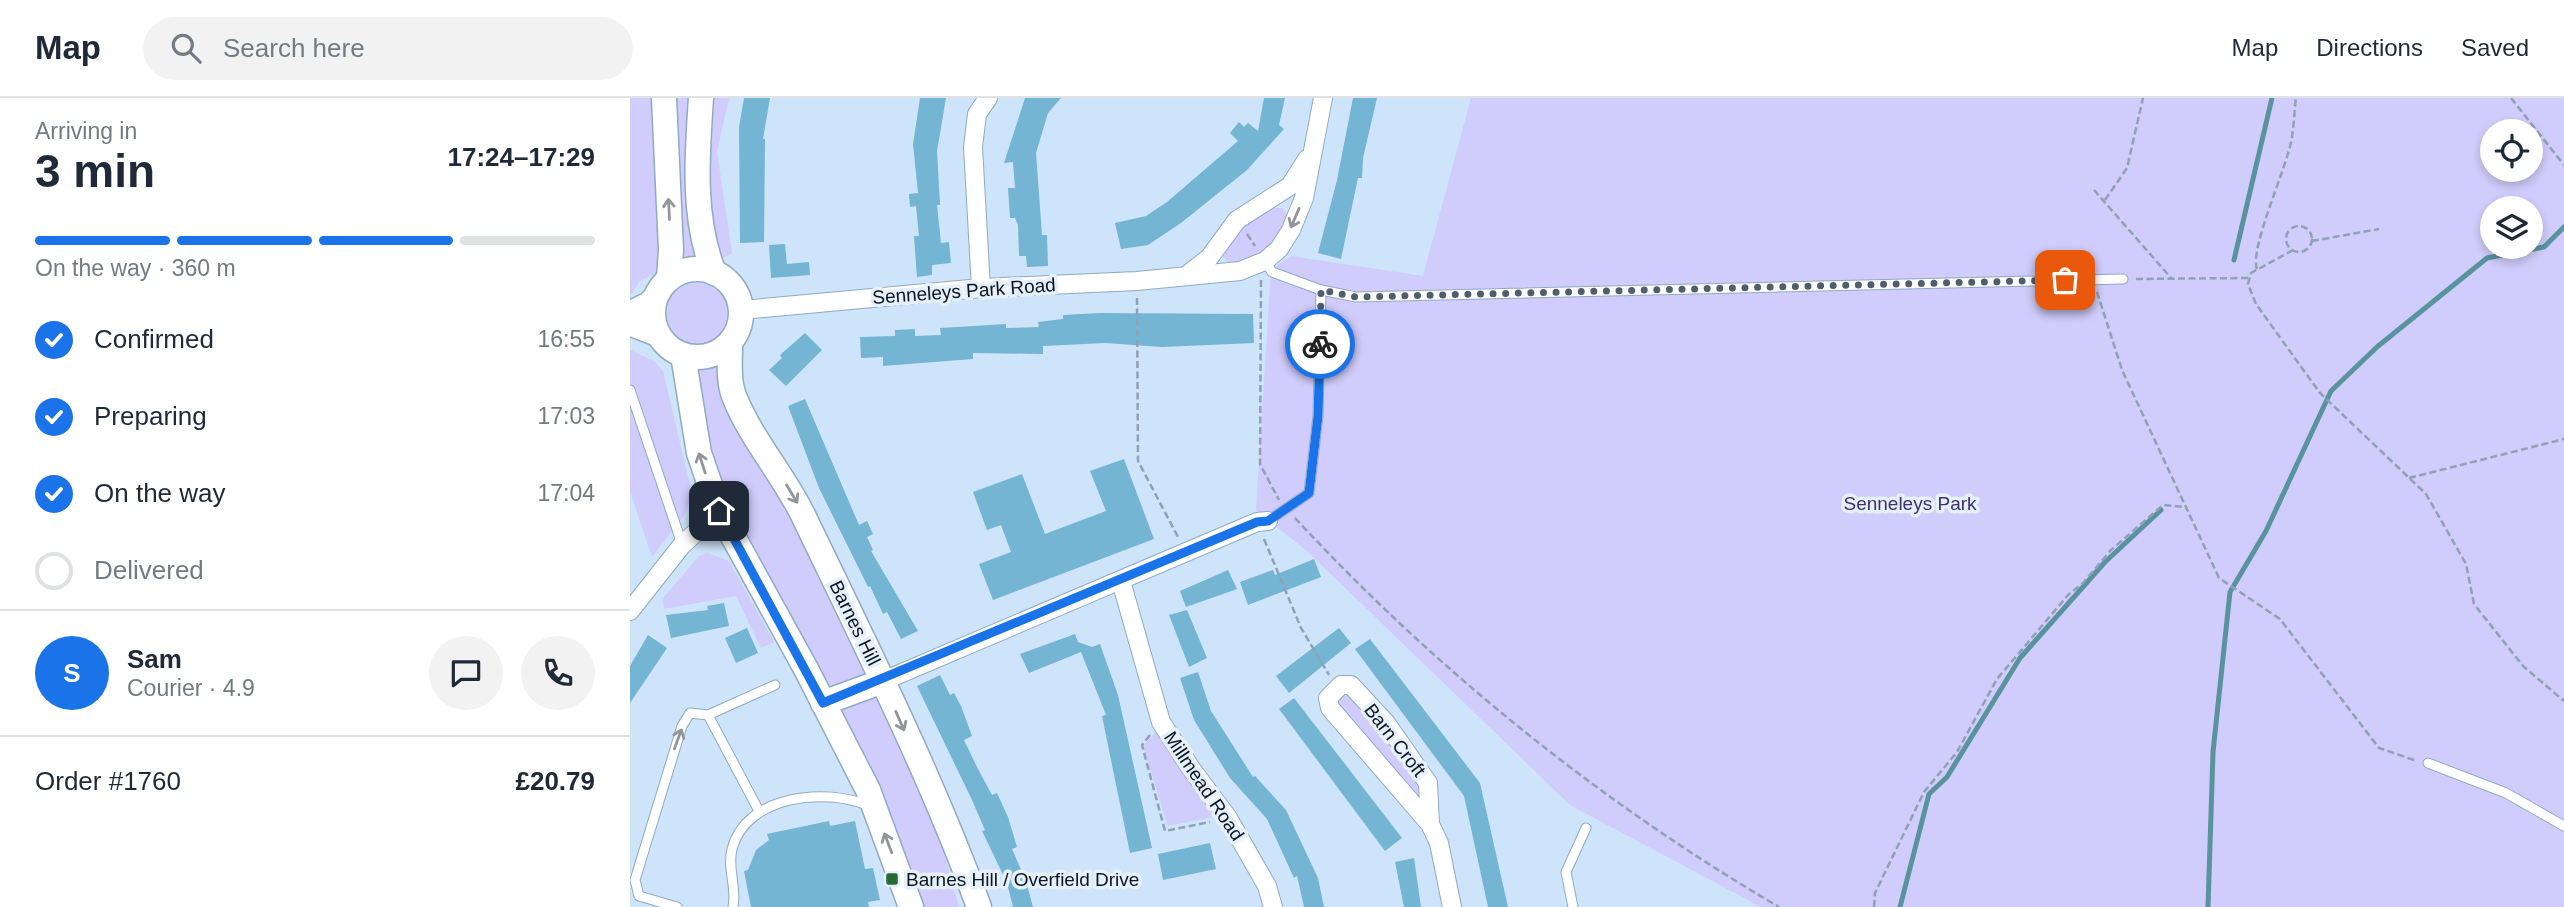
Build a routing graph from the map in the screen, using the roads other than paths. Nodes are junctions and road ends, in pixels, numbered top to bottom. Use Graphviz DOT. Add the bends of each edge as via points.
graph roads {
  1 [pos="664,98"];
  2 [pos="701,98"];
  3 [pos="988,98"];
  4 [pos="1323,98"];
  5 [pos="1311,153"];
  6 [pos="1265,261"];
  7 [pos="714,272"];
  8 [pos="1187,275"];
  9 [pos="2123,279"];
  10 [pos="663,286"];
  11 [pos="981,288"];
  12 [pos="1321,290"];
  13 [pos="742,310"];
  14 [pos="630,312"];
  15 [pos="630,325"];
  16 [pos="656,335"];
  17 [pos="730,344"];
  18 [pos="683,355"];
  19 [pos="630,390"];
  20 [pos="719,511"];
  21 [pos="1263,522"];
  22 [pos="682,545"];
  23 [pos="1121,581"];
  24 [pos="630,611"];
  25 [pos="883,681"];
  26 [pos="775,685"];
  27 [pos="823,703"];
  28 [pos="708,715"];
  29 [pos="2428,763"];
  30 [pos="874,808"];
  31 [pos="759,811"];
  32 [pos="1430,824"];
  33 [pos="2564,826"];
  34 [pos="1586,828"];
  35 [pos="961,857"];
  36 [pos="677,907"];
  37 [pos="733,907"];
  38 [pos="911,907"];
  39 [pos="966,907"];
  40 [pos="979,907"];
  41 [pos="1273,907"];
  42 [pos="1452,907"];
  43 [pos="1573,907"];
  10 -- 1 [label="main road, one-way" via="671,250"];
  2 -- 7 [label="main road" via="697,182 701,225"];
  3 -- 11 [label="street" via="977,114 973,147"];
  4 -- 5 [label="street"];
  5 -- 6 [label="street, one-way" via="1304,198 1279,249"];
  5 -- 8 [label="street" via="1290,186 1237,220 1209,258"];
  6 -- 8 [label="street, Senneleys Park Road" via="1240,271"];
  6 -- 12 [label="lane" via="1272,272"];
  7 -- 10 [label="main road" via="684,270"];
  7 -- 13 [label="main road" via="730,282"];
  8 -- 11 [label="street, Senneleys Park Road"];
  9 -- 12 [label="lane" via="1356,297"];
  10 -- 14 [label="street" via="648,303"];
  10 -- 16 [label="main road"];
  11 -- 13 [label="street, Senneleys Park Road"];
  12 -- 21 [label="lane" via="1318,416 1309,493"];
  13 -- 17 [label="main road"];
  15 -- 16 [label="street"];
  16 -- 18 [label="main road"];
  17 -- 18 [label="main road" via="716,353"];
  17 -- 25 [label="main road, Barnes Hill, one-way" via="734,395 795,499"];
  20 -- 18 [label="main road, one-way" via="699,453"];
  19 -- 22 [label="lane"];
  20 -- 22 [label="street"];
  20 -- 27 [label="main road"];
  21 -- 23 [label="street"];
  22 -- 24 [label="street"];
  23 -- 25 [label="street"];
  23 -- 41 [label="street, Millmead Road" via="1161,722 1228,818 1267,886"];
  25 -- 27 [label="main road"];
  25 -- 35 [label="main road, Barnes Hill, one-way"];
  26 -- 28 [label="lane"];
  27 -- 30 [label="main road"];
  28 -- 31 [label="lane"];
  36 -- 28 [label="lane, one-way" via="639,896 635,880 682,726 690,713"];
  29 -- 33 [label="lane" via="2506,793"];
  30 -- 31 [label="lane" via="850,798 826,796 792,800"];
  38 -- 30 [label="main road, one-way"];
  31 -- 37 [label="lane" via="738,830 730,869"];
  32 -- 32 [label="street, Barn Croft" via="1330,708 1328,698 1341,685 1351,685 1385,723 1428,783"];
  32 -- 42 [label="street, Barn Croft"];
  34 -- 43 [label="lane" via="1566,872"];
  35 -- 39 [label="main road" via="954,872"];
  35 -- 40 [label="main road, Barnes Hill"];
}
